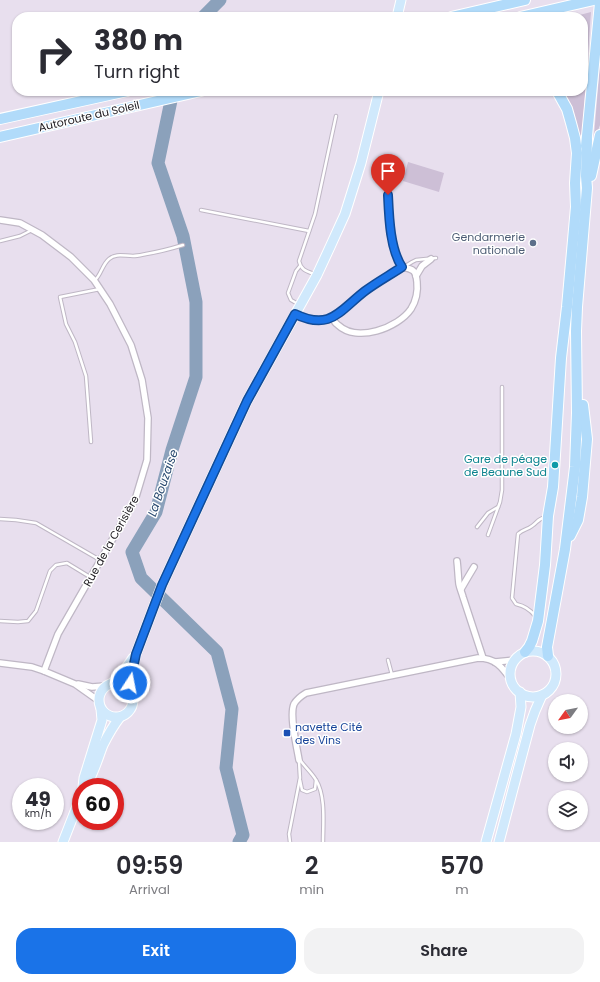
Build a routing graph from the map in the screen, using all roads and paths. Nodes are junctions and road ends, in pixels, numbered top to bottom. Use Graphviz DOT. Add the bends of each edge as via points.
graph roads {
  1 [pos="401,0"];
  2 [pos="525,0"];
  3 [pos="594,0"];
  4 [pos="600,3"];
  5 [pos="398,12"];
  6 [pos="473,12"];
  7 [pos="542,12"];
  8 [pos="104,96"];
  9 [pos="178,96"];
  10 [pos="378,96"];
  11 [pos="560,96"];
  12 [pos="336,116"];
  13 [pos="0,119"];
  14 [pos="600,135"];
  15 [pos="0,137"];
  16 [pos="587,139"];
  17 [pos="587,188"];
  18 [pos="388,190"];
  19 [pos="576,207"];
  20 [pos="201,210"];
  21 [pos="0,220"];
  22 [pos="32,230"];
  23 [pos="309,231"];
  24 [pos="0,241"];
  25 [pos="182,245"];
  26 [pos="434,259"];
  27 [pos="300,266"];
  28 [pos="402,267"];
  29 [pos="317,275"];
  30 [pos="416,276"];
  31 [pos="94,280"];
  32 [pos="100,289"];
  33 [pos="300,305"];
  34 [pos="295,314"];
  35 [pos="332,318"];
  36 [pos="502,387"];
  37 [pos="91,442"];
  38 [pos="498,507"];
  39 [pos="548,516"];
  40 [pos="0,519"];
  41 [pos="477,527"];
  42 [pos="488,535"];
  43 [pos="101,560"];
  44 [pos="457,561"];
  45 [pos="474,567"];
  46 [pos="91,578"];
  47 [pos="461,589"];
  48 [pos="0,621"];
  49 [pos="538,621"];
  50 [pos="525,652"];
  51 [pos="136,654"];
  52 [pos="548,656"];
  53 [pos="483,658"];
  54 [pos="388,660"];
  55 [pos="515,660"];
  56 [pos="495,662"];
  57 [pos="0,663"];
  58 [pos="44,671"];
  59 [pos="392,676"];
  60 [pos="512,681"];
  61 [pos="75,684"];
  62 [pos="109,684"];
  63 [pos="131,690"];
  64 [pos="520,692"];
  65 [pos="542,695"];
  66 [pos="100,705"];
  67 [pos="120,717"];
  68 [pos="299,760"];
  69 [pos="84,778"];
  70 [pos="91,778"];
  71 [pos="300,778"];
  72 [pos="316,779"];
  73 [pos="72,819"];
  74 [pos="63,842"];
  75 [pos="290,842"];
  76 [pos="323,842"];
  77 [pos="486,842"];
  78 [pos="499,842"];
  1 -- 5 [label="main road"];
  2 -- 6 [label="highway"];
  3 -- 7 [label="highway"];
  4 -- 16 [label="highway"];
  8 -- 13 [label="highway, Autoroute du Soleil"];
  9 -- 15 [label="highway, Autoroute du Soleil"];
  10 -- 29 [label="main road" via="362,163 344,214"];
  11 -- 19 [label="highway" via="567,109 575,138"];
  12 -- 23 [label="lane"];
  14 -- 17 [label="highway"];
  16 -- 17 [label="highway"];
  16 -- 19 [label="highway"];
  17 -- 52 [label="highway" via="577,307 575,466 565,549 547,647"];
  18 -- 28 [label="lane" via="391,228 396,255"];
  19 -- 39 [label="highway" via="561,358 553,487"];
  20 -- 23 [label="lane"];
  21 -- 22 [label="street, Rue de la Cerisière" via="20,223"];
  22 -- 24 [label="lane"];
  22 -- 31 [label="street, Rue de la Cerisière" via="71,256"];
  23 -- 27 [label="lane" via="299,260"];
  25 -- 31 [label="lane" via="134,256 118,255 107,260"];
  26 -- 28 [label="lane" via="416,260"];
  26 -- 30 [label="street" via="422,266"];
  27 -- 29 [label="lane"];
  27 -- 33 [label="lane" via="288,293 290,300"];
  28 -- 30 [label="street" via="412,269"];
  28 -- 35 [label="lane" via="368,289"];
  29 -- 33 [label="main road"];
  30 -- 35 [label="street" via="418,289 412,308 399,321 378,331 355,333 341,328"];
  31 -- 32 [label="street, Rue de la Cerisière"];
  32 -- 37 [label="lane" via="60,297 66,324 86,376"];
  32 -- 43 [label="street, Rue de la Cerisière" via="131,345 142,380 148,418 147,460 135,500"];
  33 -- 34 [label="main road"];
  34 -- 35 [label="lane" via="313,320"];
  34 -- 51 [label="main road" via="247,401 162,585"];
  36 -- 38 [label="lane" via="502,490"];
  38 -- 41 [label="lane" via="488,513"];
  38 -- 42 [label="lane"];
  39 -- 49 [label="highway"];
  39 -- 49 [label="lane" via="540,518 518,534 512,585 512,598 516,604 530,609"];
  40 -- 43 [label="lane" via="36,523"];
  43 -- 46 [label="street, Rue de la Cerisière"];
  44 -- 47 [label="street"];
  45 -- 47 [label="street"];
  46 -- 48 [label="lane" via="67,564 56,565 50,571 36,611 28,621"];
  46 -- 58 [label="street, Rue de la Cerisière" via="58,634"];
  47 -- 53 [label="street"];
  49 -- 50 [label="highway" via="532,641"];
  50 -- 52 [label="main road" via="540,652"];
  50 -- 55 [label="main road"];
  51 -- 62 [label="main road" via="119,678"];
  51 -- 63 [label="main road" via="131,675"];
  52 -- 65 [label="main road" via="555,666 556,678 551,688"];
  53 -- 56 [label="street"];
  53 -- 59 [label="street"];
  54 -- 59 [label="lane"];
  55 -- 56 [label="street"];
  55 -- 60 [label="main road" via="510,674"];
  56 -- 60 [label="street"];
  57 -- 58 [label="street"];
  58 -- 61 [label="street"];
  59 -- 68 [label="street" via="306,693 298,699 292,715"];
  60 -- 64 [label="main road"];
  61 -- 62 [label="street" via="92,687"];
  61 -- 66 [label="street"];
  62 -- 63 [label="main road" via="118,682"];
  62 -- 66 [label="main road" via="100,693"];
  63 -- 67 [label="main road" via="134,701 132,707"];
  64 -- 65 [label="main road" via="531,696"];
  64 -- 77 [label="main road" via="521,707 516,734"];
  65 -- 78 [label="main road" via="530,725"];
  66 -- 67 [label="main road" via="107,715"];
  66 -- 69 [label="main road" via="102,720"];
  67 -- 70 [label="main road" via="104,744"];
  68 -- 71 [label="lane"];
  68 -- 72 [label="lane"];
  71 -- 72 [label="lane" via="302,790 307,792 315,789"];
  71 -- 75 [label="lane" via="289,834"];
  72 -- 76 [label="lane" via="322,798"];
  73 -- 74 [label="main road"];
}
